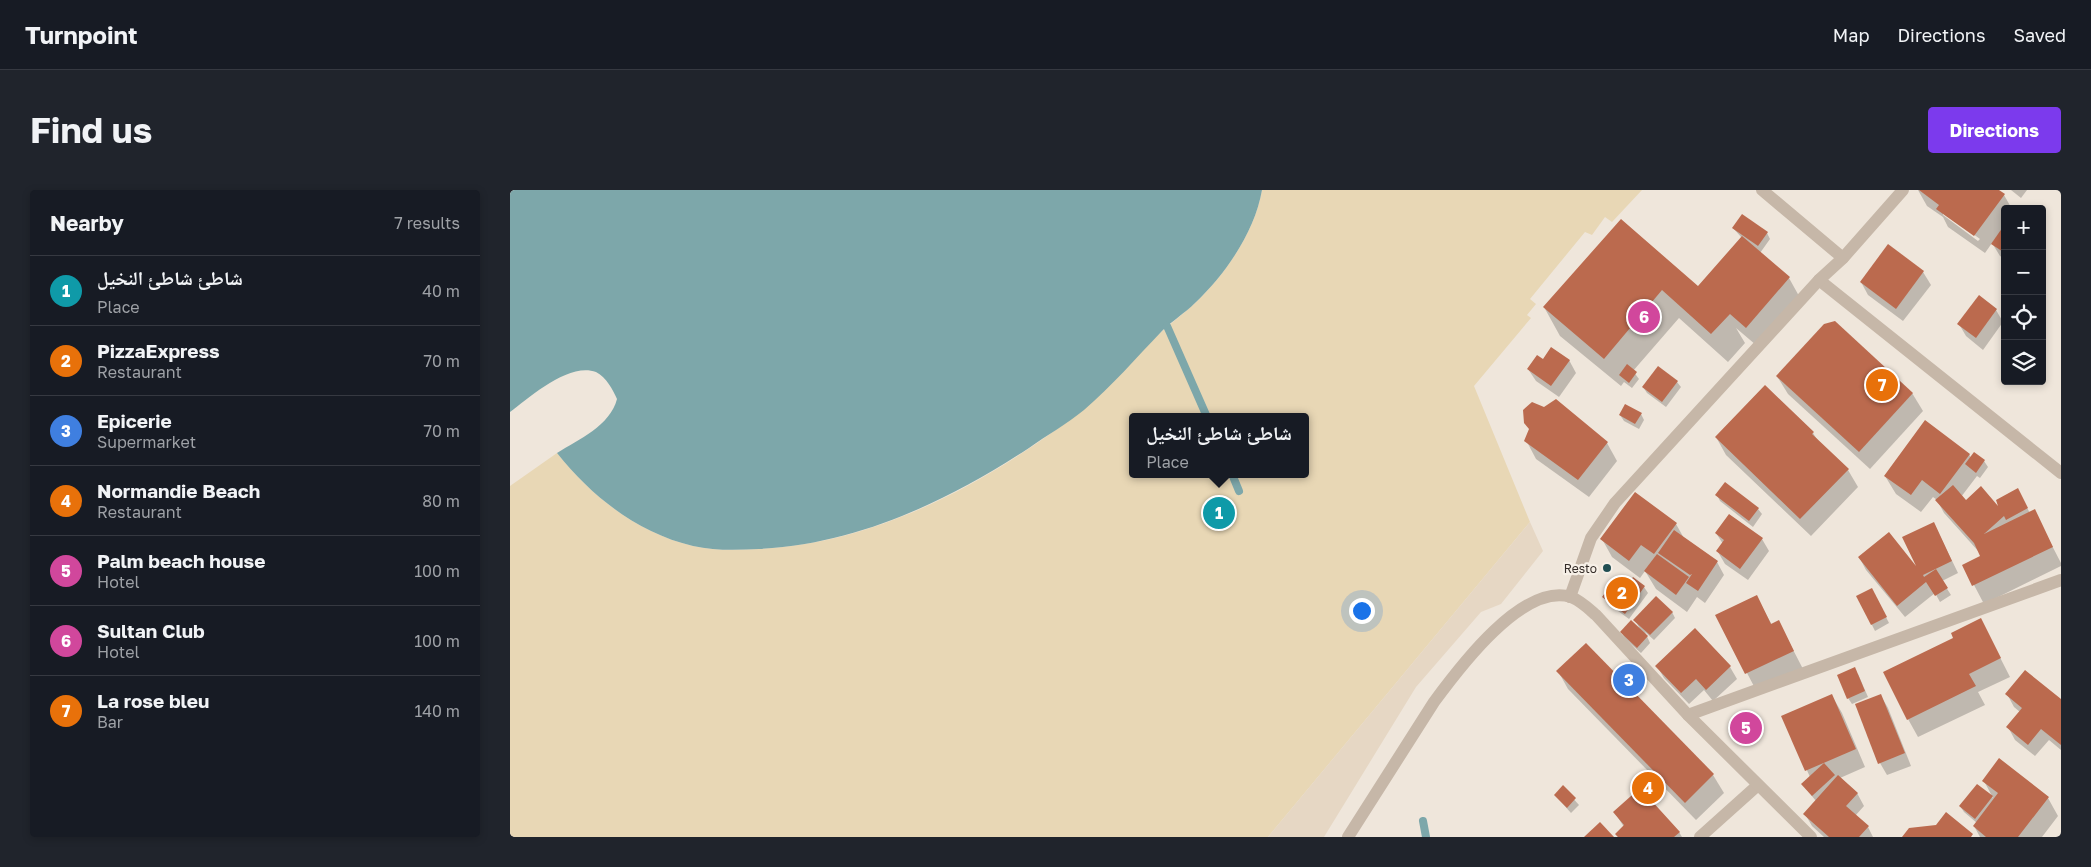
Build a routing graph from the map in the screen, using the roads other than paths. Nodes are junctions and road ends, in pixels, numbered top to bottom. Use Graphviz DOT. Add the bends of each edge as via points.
graph roads {
  1 [pos="1762,190"];
  2 [pos="1903,190"];
  3 [pos="1843,258"];
  4 [pos="1818,280"];
  5 [pos="2061,473"];
  6 [pos="2061,580"];
  7 [pos="1570,597"];
  8 [pos="1688,715"];
  9 [pos="1758,785"];
  10 [pos="1348,837"];
  11 [pos="1700,837"];
  12 [pos="1811,837"];
  1 -- 3 [label="street"];
  2 -- 3 [label="street"];
  3 -- 4 [label="street"];
  4 -- 5 [label="street"];
  4 -- 7 [label="street" via="1616,503 1591,538"];
  6 -- 8 [label="street"];
  7 -- 8 [label="street" via="1596,615"];
  7 -- 10 [label="street" via="1538,598 1521,608 1484,642 1449,680"];
  8 -- 9 [label="street"];
  9 -- 11 [label="street"];
  9 -- 12 [label="street"];
}
